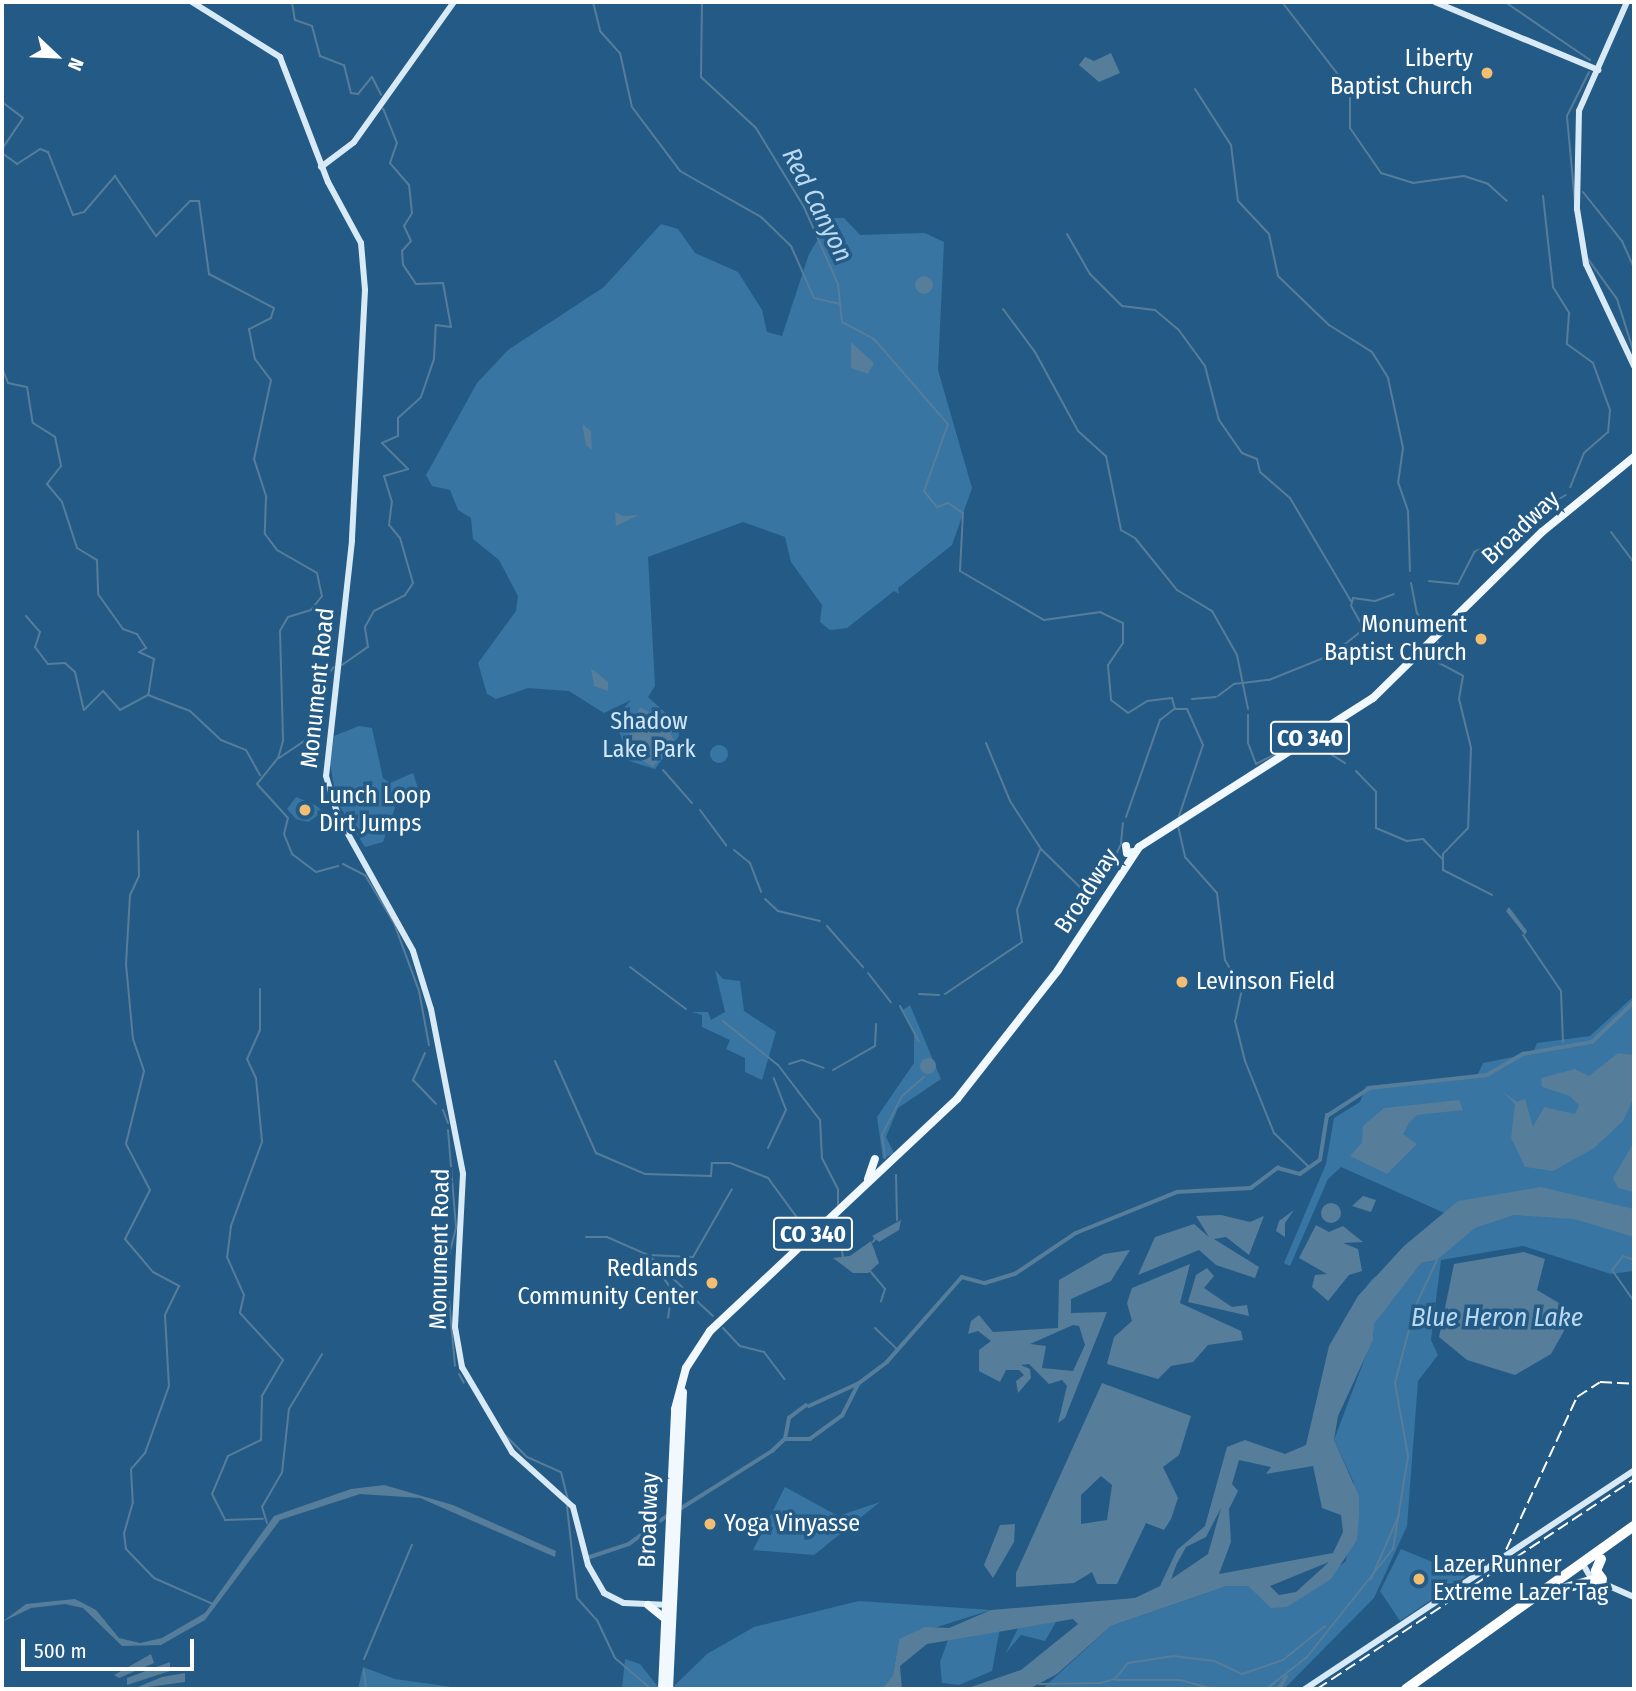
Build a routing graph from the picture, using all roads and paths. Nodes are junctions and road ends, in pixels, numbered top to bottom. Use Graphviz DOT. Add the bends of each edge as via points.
graph roads {
  1 [pos="192,2"];
  2 [pos="454,2"];
  3 [pos="1435,2"];
  4 [pos="1628,2"];
  5 [pos="1598,70"];
  6 [pos="321,167"];
  7 [pos="1634,366"];
  8 [pos="1634,457"];
  9 [pos="1126,846"];
  10 [pos="1134,852"];
  11 [pos="891,1162"];
  12 [pos="861,1189"];
  13 [pos="694,1355"];
  14 [pos="681,1407"];
  15 [pos="672,1430"];
  16 [pos="1634,1470"];
  17 [pos="673,1513"];
  18 [pos="1634,1526"];
  19 [pos="1632,1536"];
  20 [pos="668,1547"];
  21 [pos="1601,1559"];
  22 [pos="1586,1568"];
  23 [pos="673,1577"];
  24 [pos="1599,1580"];
  25 [pos="1555,1589"];
  26 [pos="1633,1595"];
  27 [pos="648,1605"];
  28 [pos="669,1605"];
  29 [pos="664,1632"];
  30 [pos="1473,1638"];
  31 [pos="1431,1659"];
  32 [pos="1440,1670"];
  33 [pos="666,1687"];
  34 [pos="1305,1689"];
  35 [pos="1406,1689"];
  36 [pos="1415,1689"];
  1 -- 6 [label="main road, Monument Road" via="280,57"];
  2 -- 6 [label="main road" via="354,142"];
  3 -- 5 [label="main road"];
  4 -- 5 [label="main road"];
  5 -- 7 [label="main road" via="1577,119 1577,209 1586,264"];
  6 -- 27 [label="main road, Monument Road" via="358,234 366,278 350,574 325,755 328,787 413,951 428,998 462,1162 455,1327 465,1377 512,1452 568,1500 602,1590 620,1602"];
  8 -- 10 [label="main road, Broadway / CO 340" via="1542,532 1381,691"];
  9 -- 10 [label="main road" via="1127,853"];
  10 -- 11 [label="main road, Broadway / CO 340" via="1033,1003 952,1104"];
  11 -- 12 [label="main road, Broadway / CO 340"];
  11 -- 12 [label="main road" via="882,1166 875,1159"];
  12 -- 13 [label="main road, Broadway / CO 340" via="727,1313"];
  13 -- 14 [label="main road, Broadway / CO 340"];
  13 -- 15 [label="main road, Broadway / CO 340" via="678,1391"];
  14 -- 15 [label="main road"];
  14 -- 17 [label="main road, Broadway / CO 340"];
  15 -- 17 [label="main road, Broadway / CO 340"];
  16 -- 34 [label="main road"];
  17 -- 20 [label="main road, Broadway / CO 340"];
  17 -- 23 [label="main road, Broadway / CO 340"];
  18 -- 22 [label="highway"];
  19 -- 21 [label="highway"];
  20 -- 23 [label="main road"];
  20 -- 28 [label="main road, Broadway / CO 340" via="659,1572"];
  21 -- 22 [label="highway"];
  21 -- 24 [label="highway" via="1596,1571"];
  22 -- 24 [label="main road"];
  22 -- 25 [label="highway"];
  23 -- 28 [label="main road, Broadway / CO 340"];
  24 -- 25 [label="highway"];
  24 -- 26 [label="main road"];
  25 -- 30 [label="highway"];
  25 -- 32 [label="highway"];
  27 -- 28 [label="main road, Monument Road"];
  27 -- 29 [label="main road" via="661,1612"];
  28 -- 29 [label="main road, Broadway / CO 340"];
  28 -- 33 [label="main road, Broadway / CO 340"];
  29 -- 33 [label="main road, Broadway / CO 340"];
  30 -- 31 [label="highway"];
  30 -- 32 [label="highway"];
  30 -- 35 [label="highway"];
  32 -- 36 [label="highway"];
}
